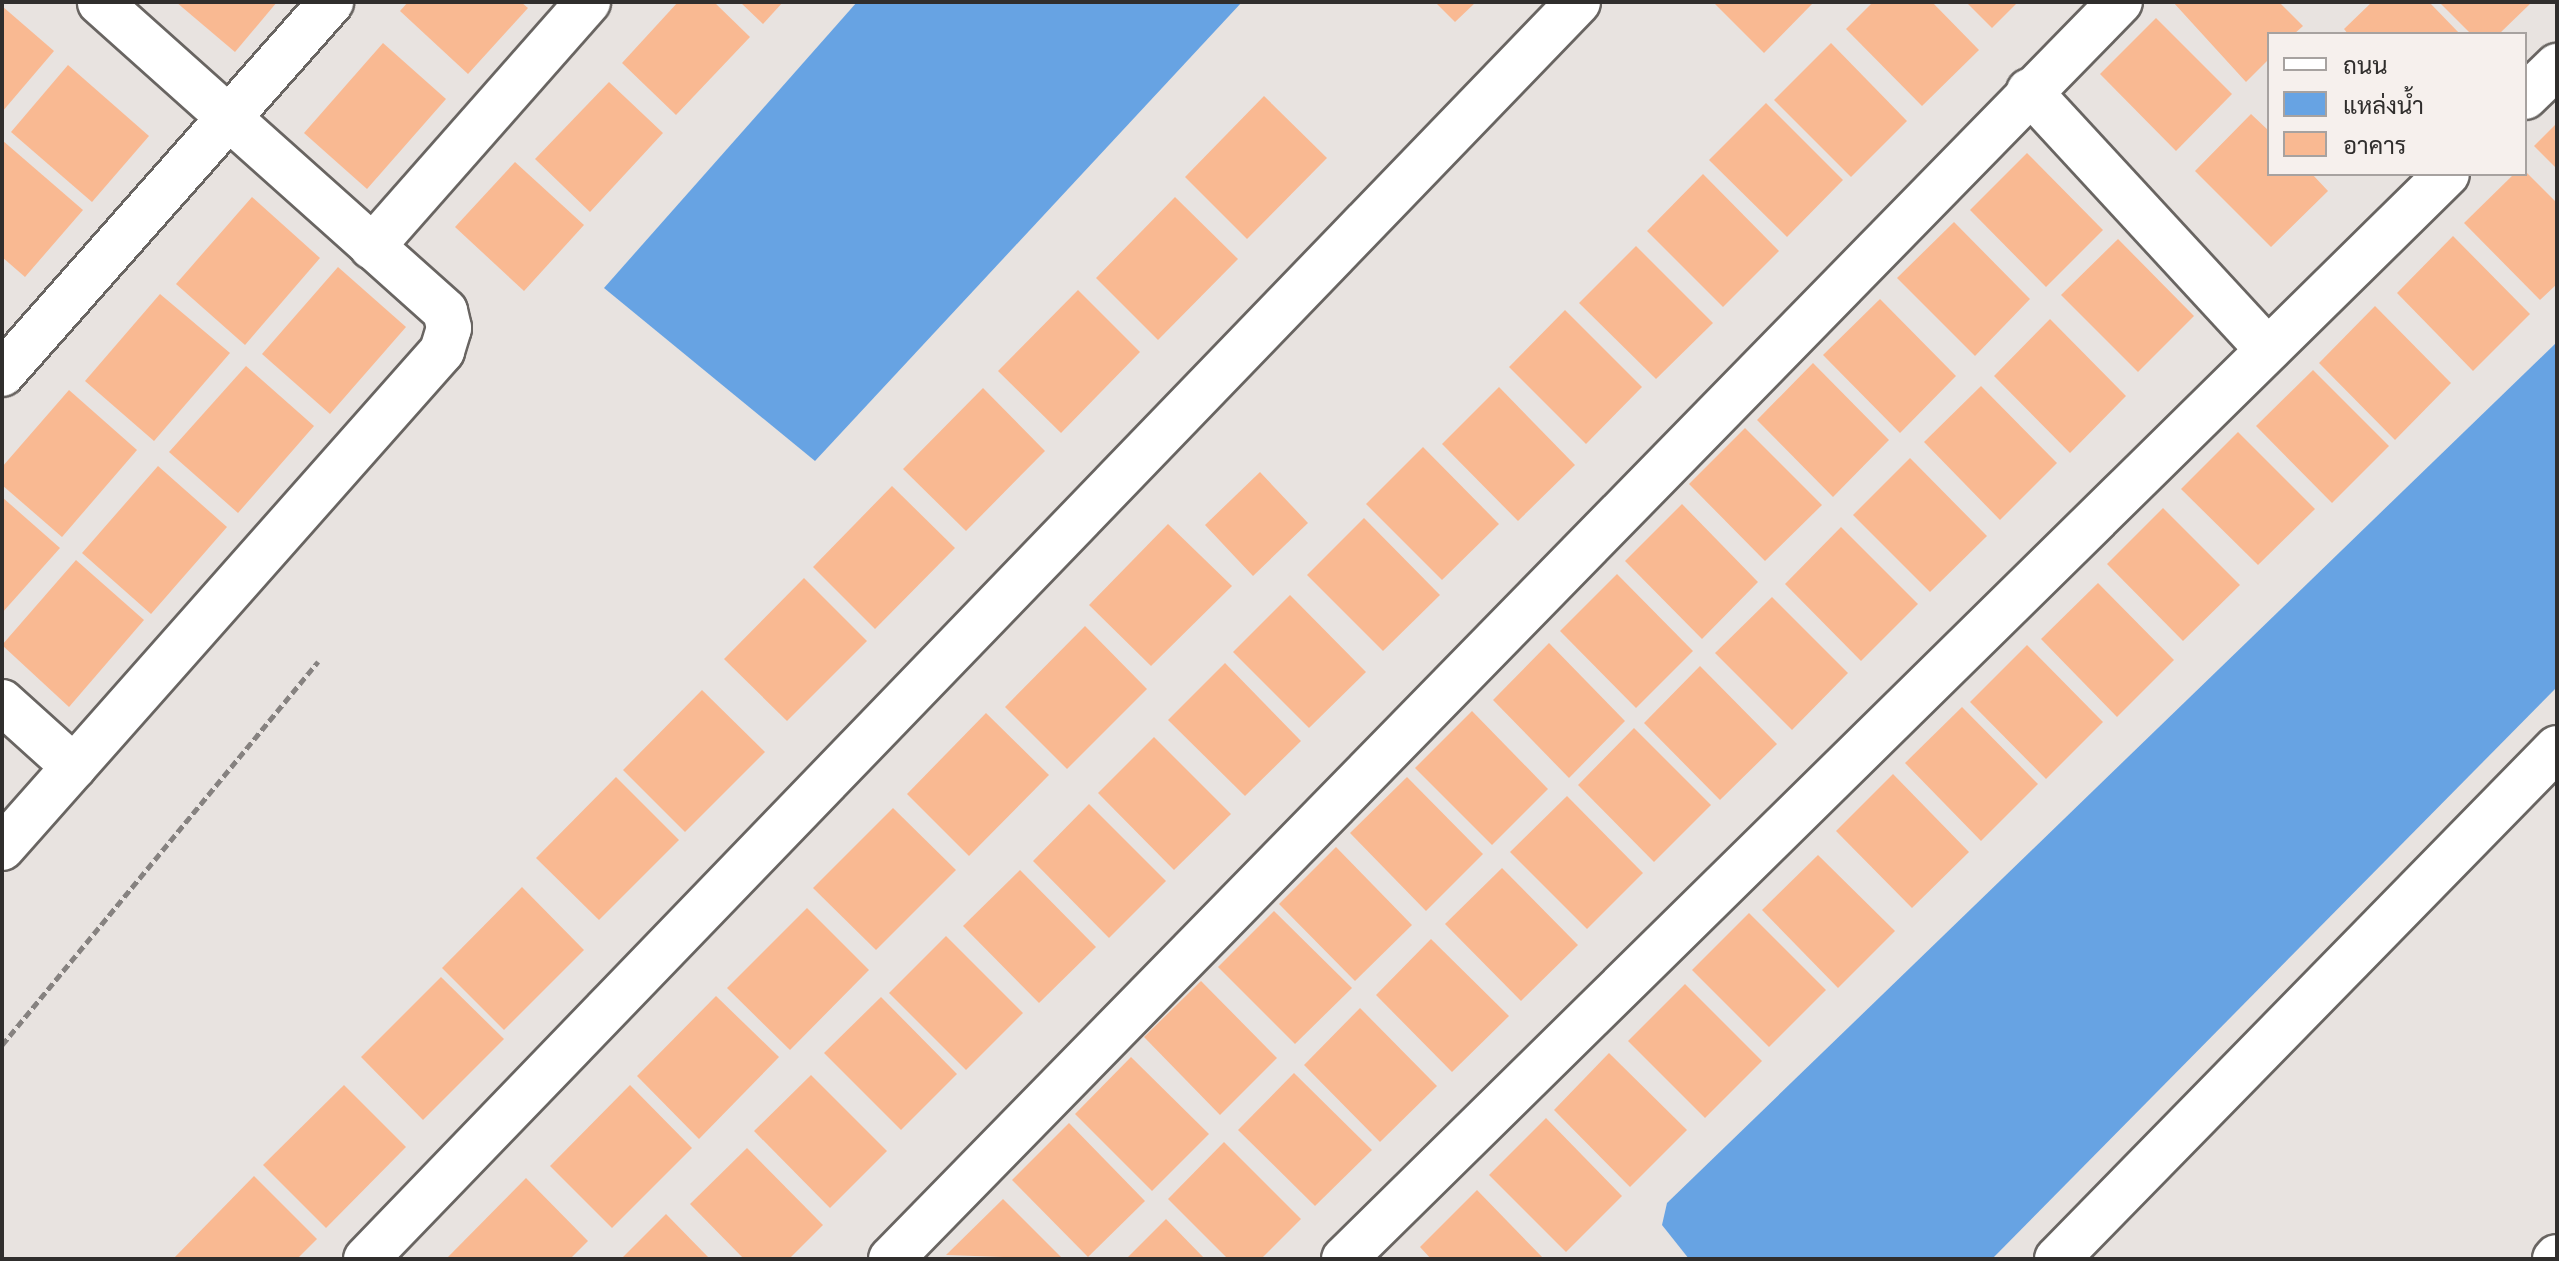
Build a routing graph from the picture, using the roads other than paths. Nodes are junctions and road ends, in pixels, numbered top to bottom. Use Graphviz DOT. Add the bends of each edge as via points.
graph roads {
  1 [pos="100,2"];
  2 [pos="331,2"];
  3 [pos="588,2"];
  4 [pos="1578,2"];
  5 [pos="2120,2"];
  6 [pos="2557,66"];
  7 [pos="2029,91"];
  8 [pos="2527,95"];
  9 [pos="227,118"];
  10 [pos="2445,176"];
  11 [pos="372,247"];
  12 [pos="2268,350"];
  13 [pos="2,374"];
  14 [pos="2,702"];
  15 [pos="2557,748"];
  16 [pos="74,767"];
  17 [pos="2,848"];
  18 [pos="366,1259"];
  19 [pos="891,1259"];
  20 [pos="1344,1259"];
  21 [pos="2057,1259"];
  1 -- 9 [label="street"];
  2 -- 9 [label="street"];
  3 -- 11 [label="street"];
  4 -- 18 [label="street"];
  5 -- 7 [label="street"];
  6 -- 8 [label="street"];
  7 -- 12 [label="street"];
  7 -- 19 [label="street"];
  9 -- 11 [label="street"];
  9 -- 13 [label="street"];
  10 -- 12 [label="street"];
  11 -- 16 [label="street" via="445,311 449,328 442,351"];
  12 -- 20 [label="street"];
  14 -- 16 [label="street"];
  15 -- 21 [label="street"];
  16 -- 17 [label="street"];
}
